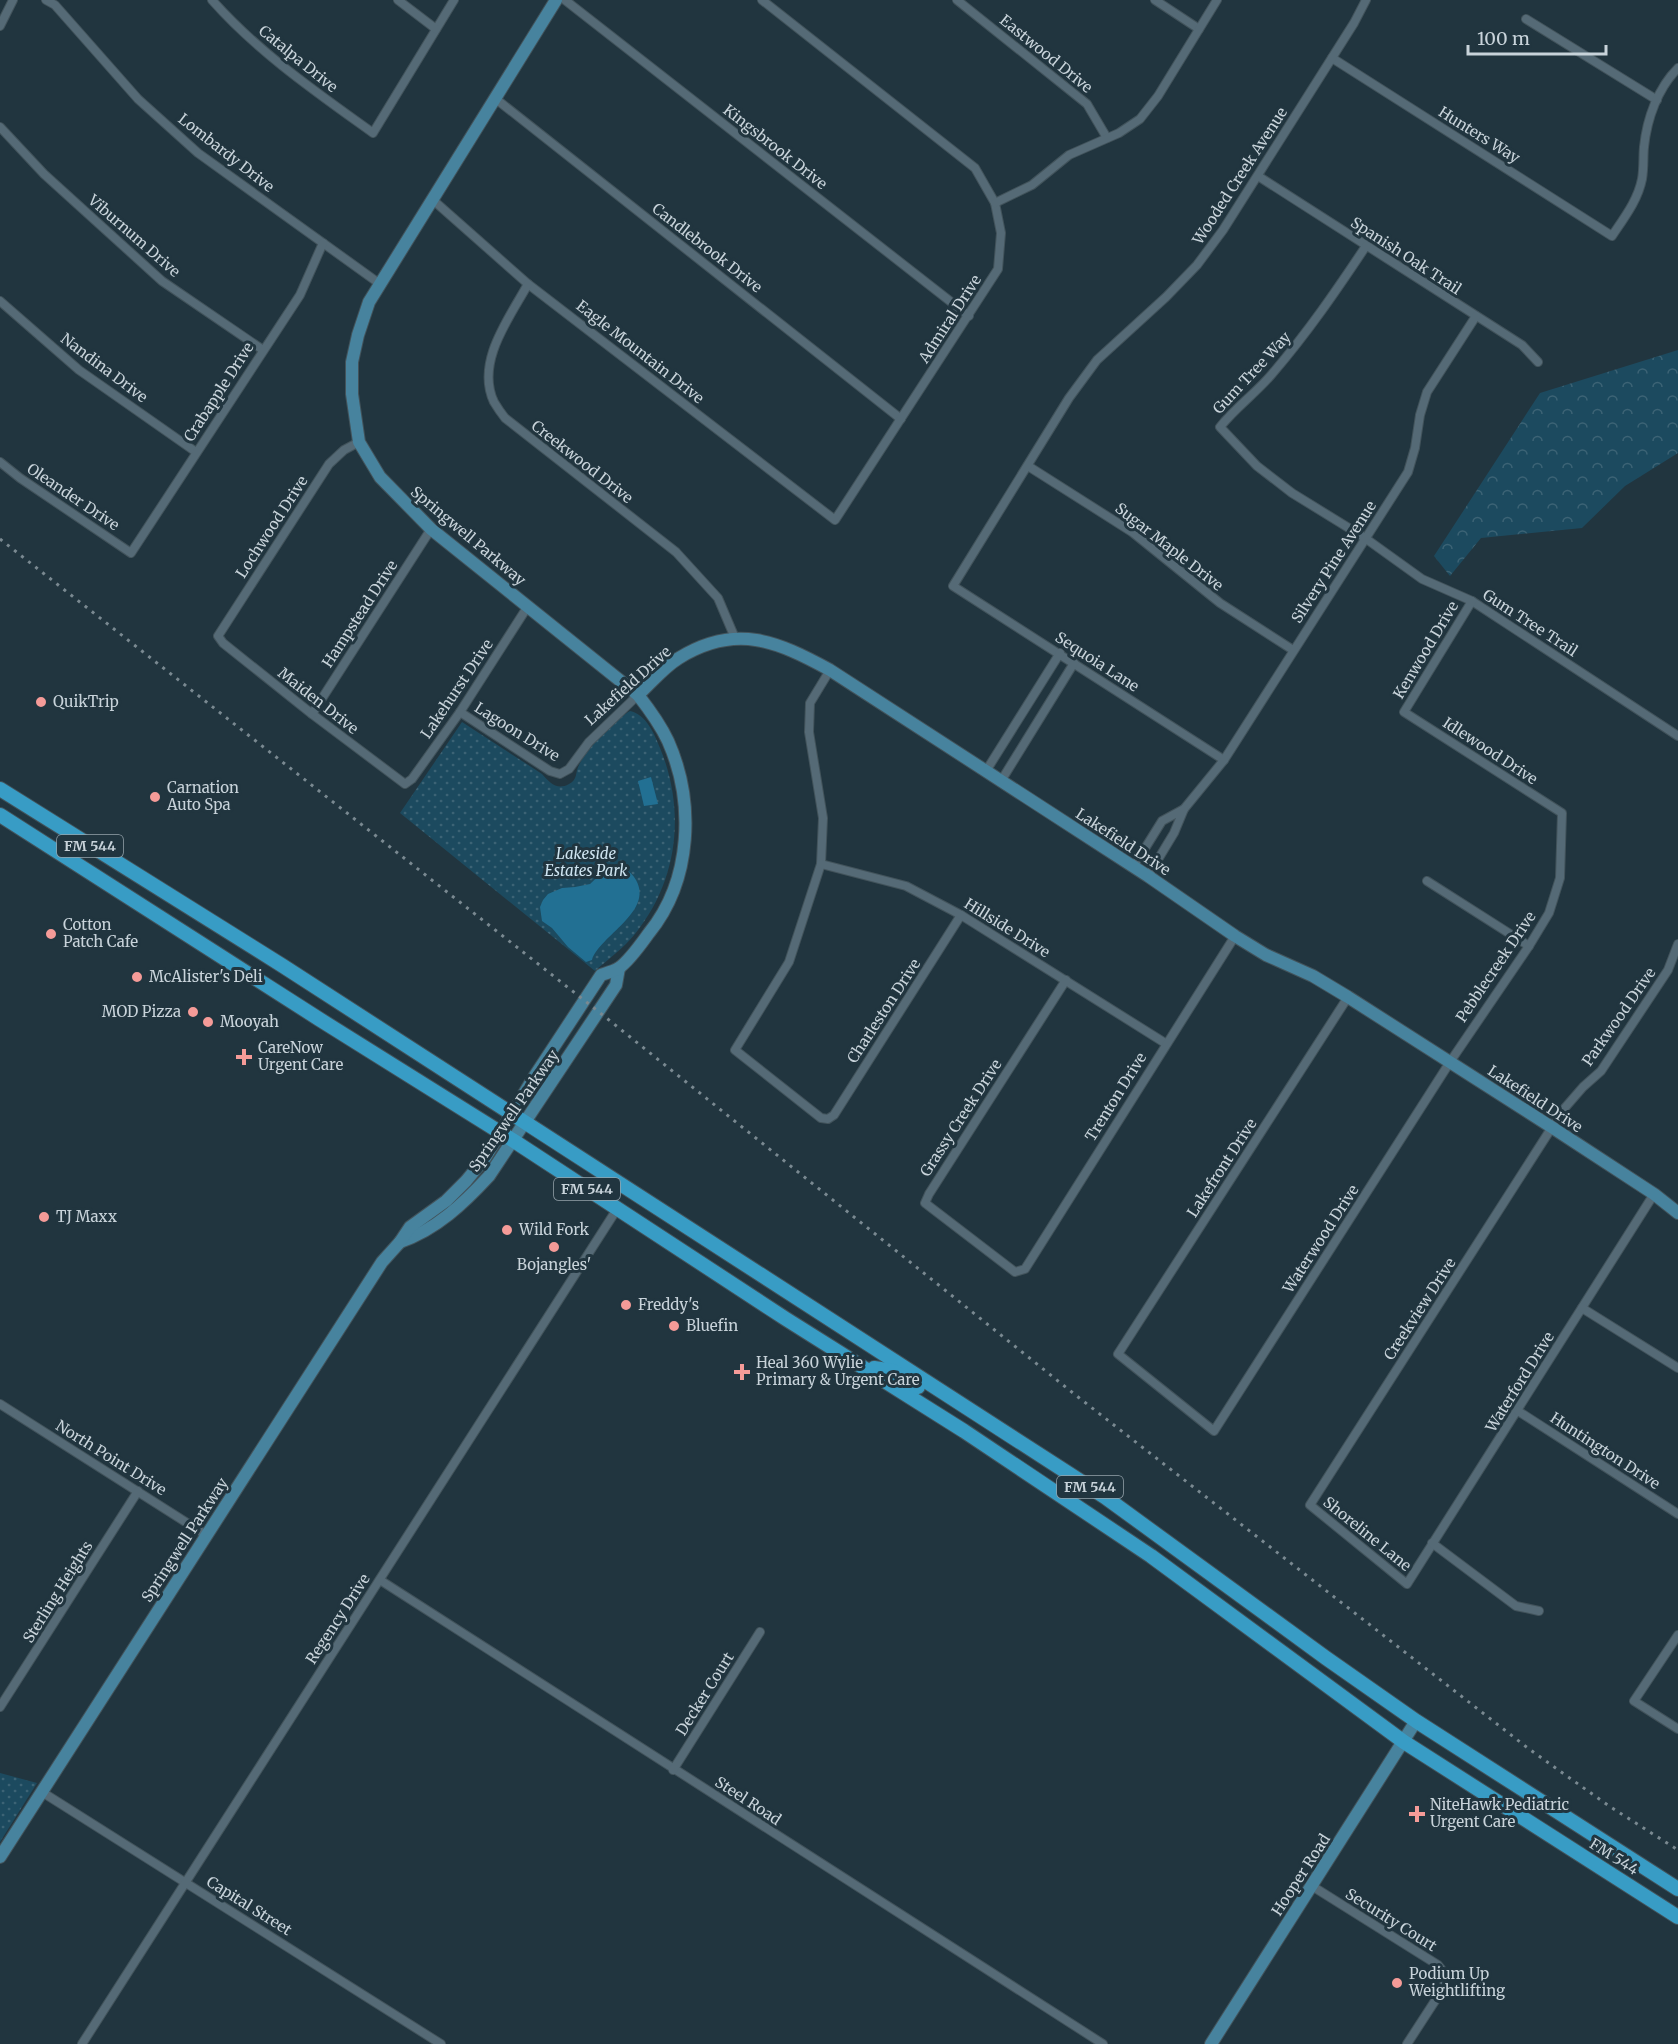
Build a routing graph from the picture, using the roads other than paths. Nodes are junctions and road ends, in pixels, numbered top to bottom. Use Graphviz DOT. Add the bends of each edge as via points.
graph roads {
  1 [pos="13,0"];
  2 [pos="46,0"];
  3 [pos="212,0"];
  4 [pos="398,0"];
  5 [pos="454,0"];
  6 [pos="556,0"];
  7 [pos="565,0"];
  8 [pos="762,0"];
  9 [pos="957,0"];
  10 [pos="1155,0"];
  11 [pos="1217,0"];
  12 [pos="1366,0"];
  13 [pos="1526,19"];
  14 [pos="0,26"];
  15 [pos="436,29"];
  16 [pos="1199,29"];
  17 [pos="1332,58"];
  18 [pos="1678,68"];
  19 [pos="496,99"];
  20 [pos="1657,100"];
  21 [pos="0,127"];
  22 [pos="1107,138"];
  23 [pos="1258,176"];
  24 [pos="433,200"];
  25 [pos="995,203"];
  26 [pos="323,243"];
  27 [pos="1366,246"];
  28 [pos="380,284"];
  29 [pos="528,284"];
  30 [pos="0,301"];
  31 [pos="969,316"];
  32 [pos="1476,316"];
  33 [pos="263,350"];
  34 [pos="1538,362"];
  35 [pos="901,419"];
  36 [pos="359,442"];
  37 [pos="196,452"];
  38 [pos="0,462"];
  39 [pos="1028,466"];
  40 [pos="835,520"];
  41 [pos="431,529"];
  42 [pos="1365,538"];
  43 [pos="131,553"];
  44 [pos="953,586"];
  45 [pos="1472,601"];
  46 [pos="528,606"];
  47 [pos="218,636"];
  48 [pos="735,638"];
  49 [pos="1293,650"];
  50 [pos="1060,653"];
  51 [pos="1074,663"];
  52 [pos="830,670"];
  53 [pos="638,695"];
  54 [pos="460,712"];
  55 [pos="1404,712"];
  56 [pos="312,714"];
  57 [pos="1678,736"];
  58 [pos="1224,760"];
  59 [pos="986,771"];
  60 [pos="560,774"];
  61 [pos="1001,781"];
  62 [pos="405,784"];
  63 [pos="0,789"];
  64 [pos="1184,809"];
  65 [pos="1562,813"];
  66 [pos="0,815"];
  67 [pos="821,864"];
  68 [pos="1134,866"];
  69 [pos="1148,876"];
  70 [pos="1427,881"];
  71 [pos="147,882"];
  72 [pos="134,902"];
  73 [pos="962,915"];
  74 [pos="1235,936"];
  75 [pos="1678,944"];
  76 [pos="1529,946"];
  77 [pos="619,968"];
  78 [pos="1066,980"];
  79 [pos="1348,997"];
  80 [pos="331,998"];
  81 [pos="318,1019"];
  82 [pos="568,1024"];
  83 [pos="584,1034"];
  84 [pos="1166,1043"];
  85 [pos="1450,1062"];
  86 [pos="511,1114"];
  87 [pos="525,1123"];
  88 [pos="1553,1128"];
  89 [pos="500,1133"];
  90 [pos="514,1141"];
  91 [pos="1654,1194"];
  92 [pos="617,1209"];
  93 [pos="1678,1213"];
  94 [pos="400,1242"];
  95 [pos="735,1257"];
  96 [pos="1019,1272"];
  97 [pos="722,1277"];
  98 [pos="1582,1308"];
  99 [pos="1678,1368"];
  100 [pos="870,1371"];
  101 [pos="949,1395"];
  102 [pos="0,1404"];
  103 [pos="1518,1411"];
  104 [pos="1214,1431"];
  105 [pos="138,1491"];
  106 [pos="1310,1505"];
  107 [pos="1678,1514"];
  108 [pos="206,1535"];
  109 [pos="1432,1543"];
  110 [pos="380,1580"];
  111 [pos="1407,1584"];
  112 [pos="1539,1611"];
  113 [pos="760,1632"];
  114 [pos="1254,1632"];
  115 [pos="1678,1635"];
  116 [pos="1326,1658"];
  117 [pos="0,1707"];
  118 [pos="1416,1721"];
  119 [pos="1678,1729"];
  120 [pos="1404,1742"];
  121 [pos="674,1770"];
  122 [pos="42,1792"];
  123 [pos="1618,1849"];
  124 [pos="0,1857"];
  125 [pos="1604,1870"];
  126 [pos="186,1883"];
  127 [pos="1312,1886"];
  128 [pos="1678,1889"];
  129 [pos="1678,1917"];
  130 [pos="82,2044"];
  131 [pos="441,2044"];
  132 [pos="1102,2044"];
  133 [pos="1210,2044"];
  134 [pos="1407,2044"];
  1 -- 14 [label="street"];
  2 -- 26 [label="street, Lombardy Drive" via="55,5 138,99 198,153"];
  3 -- 15 [label="street, Catalpa Drive" via="291,74 372,133"];
  4 -- 15 [label="street"];
  5 -- 15 [label="street"];
  6 -- 19 [label="street, Springwell Parkway"];
  7 -- 31 [label="street, Kingsbrook Drive"];
  8 -- 25 [label="street, Admiral Drive" via="975,168"];
  9 -- 22 [label="street, Eastwood Drive" via="1087,104"];
  10 -- 16 [label="street"];
  11 -- 16 [label="street"];
  12 -- 17 [label="street, Wooded Creek Avenue"];
  13 -- 20 [label="street"];
  16 -- 22 [label="street" via="1140,119"];
  17 -- 20 [label="street, Hunters Way" via="1612,236 1632,206 1642,179 1644,146"];
  17 -- 23 [label="street, Wooded Creek Avenue"];
  18 -- 20 [label="street"];
  19 -- 24 [label="street, Springwell Parkway"];
  19 -- 35 [label="street, Candlebrook Drive"];
  21 -- 33 [label="street, Viburnum Drive" via="44,174 162,281"];
  22 -- 25 [label="street" via="1069,155 1032,185"];
  23 -- 27 [label="street, Spanish Oak Trail"];
  23 -- 39 [label="street, Wooded Creek Avenue" via="1197,265 1097,360"];
  24 -- 28 [label="street, Springwell Parkway"];
  24 -- 29 [label="street, Eagle Mountain Drive"];
  25 -- 31 [label="street, Admiral Drive" via="1000,233 998,269"];
  26 -- 28 [label="street, Lombardy Drive"];
  26 -- 33 [label="street, Crabapple Drive" via="300,295"];
  27 -- 32 [label="street, Spanish Oak Trail"];
  27 -- 42 [label="street, Gum Tree Way" via="1306,335 1220,427 1292,493"];
  28 -- 36 [label="street, Springwell Parkway" via="369,302 352,362"];
  29 -- 40 [label="street, Eagle Mountain Drive"];
  29 -- 48 [label="street, Creekwood Drive" via="493,353 489,372 494,400 505,418 676,552 718,598"];
  30 -- 37 [label="street, Nandina Drive" via="79,370"];
  31 -- 35 [label="street, Admiral Drive"];
  32 -- 34 [label="street, Spanish Oak Trail" via="1522,345"];
  32 -- 42 [label="street, Silvery Pine Avenue" via="1427,392 1408,472"];
  33 -- 37 [label="street, Crabapple Drive"];
  35 -- 40 [label="street, Admiral Drive"];
  36 -- 41 [label="street, Springwell Parkway" via="380,477"];
  36 -- 47 [label="street, Lochwood Drive" via="329,464"];
  37 -- 43 [label="street, Crabapple Drive"];
  38 -- 43 [label="street, Oleander Drive"];
  39 -- 44 [label="street, Wooded Creek Avenue"];
  39 -- 49 [label="street, Sugar Maple Drive" via="1132,532 1220,603"];
  41 -- 46 [label="street, Springwell Parkway"];
  41 -- 56 [label="street, Hampstead Drive"];
  42 -- 45 [label="street, Gum Tree Trail" via="1422,579"];
  42 -- 49 [label="street, Silvery Pine Avenue"];
  44 -- 50 [label="street, Sequoia Lane"];
  45 -- 55 [label="street, Kenwood Drive"];
  45 -- 57 [label="street, Gum Tree Trail"];
  46 -- 53 [label="street, Springwell Parkway"];
  46 -- 54 [label="street, Lakehurst Drive"];
  47 -- 56 [label="street, Maiden Drive"];
  48 -- 52 [label="street, Lakefield Drive" via="764,640 794,650"];
  48 -- 53 [label="street, Lakefield Drive" via="678,658"];
  49 -- 58 [label="street, Silvery Pine Avenue"];
  50 -- 51 [label="street, Sequoia Lane"];
  50 -- 59 [label="street"];
  51 -- 58 [label="street, Sequoia Lane"];
  51 -- 61 [label="street"];
  52 -- 59 [label="street, Lakefield Drive"];
  52 -- 67 [label="street" via="810,703 809,732 823,818"];
  53 -- 60 [label="street, Lakefield Drive"];
  53 -- 77 [label="street, Springwell Parkway" via="659,724 678,768 686,830 679,875 665,910"];
  54 -- 60 [label="street, Lagoon Drive"];
  54 -- 62 [label="street, Lakehurst Drive"];
  55 -- 65 [label="street, Idlewood Drive"];
  56 -- 62 [label="street, Maiden Drive"];
  58 -- 64 [label="street, Silvery Pine Avenue"];
  59 -- 61 [label="street, Lakefield Drive"];
  61 -- 68 [label="street, Lakefield Drive"];
  63 -- 71 [label="main road, FM 544 / FM 544"];
  64 -- 68 [label="street, Silvery Pine Avenue" via="1162,821"];
  64 -- 69 [label="street, Silvery Pine Avenue"];
  65 -- 76 [label="street, Pebblecreek Drive" via="1560,878 1549,913"];
  66 -- 72 [label="main road, FM 544 / FM 544"];
  67 -- 73 [label="street, Hillside Drive" via="906,886"];
  67 -- 73 [label="street, Charleston Drive" via="789,962 735,1050 820,1118 834,1115"];
  68 -- 69 [label="street, Lakefield Drive"];
  69 -- 74 [label="street, Lakefield Drive"];
  70 -- 76 [label="street"];
  71 -- 72 [label="main road"];
  71 -- 80 [label="main road, FM 544 / FM 544"];
  72 -- 81 [label="main road, FM 544 / FM 544"];
  73 -- 78 [label="street, Hillside Drive"];
  74 -- 79 [label="street, Lakefield Drive"];
  74 -- 84 [label="street, Trenton Drive"];
  75 -- 88 [label="street, Parkwood Drive" via="1668,970 1601,1071 1563,1110"];
  76 -- 85 [label="street, Pebblecreek Drive"];
  77 -- 82 [label="street, Springwell Parkway" via="602,975"];
  77 -- 83 [label="street, Springwell Parkway" via="616,985"];
  78 -- 84 [label="street, Hillside Drive"];
  78 -- 96 [label="street, Grassy Creek Drive" via="925,1203"];
  79 -- 85 [label="street, Lakefield Drive"];
  79 -- 104 [label="street, Lakefront Drive" via="1118,1354"];
  80 -- 81 [label="main road"];
  80 -- 86 [label="main road, FM 544 / FM 544"];
  81 -- 89 [label="main road, FM 544 / FM 544"];
  82 -- 83 [label="street"];
  82 -- 86 [label="street, Springwell Parkway"];
  83 -- 87 [label="street, Springwell Parkway"];
  84 -- 96 [label="street, Trenton Drive" via="1025,1269"];
  85 -- 88 [label="street, Lakefield Drive"];
  85 -- 104 [label="street, Waterwood Drive"];
  86 -- 87 [label="main road, FM 544 / FM 544"];
  86 -- 89 [label="street, Springwell Parkway"];
  87 -- 90 [label="street, Springwell Parkway"];
  87 -- 95 [label="main road, FM 544 / FM 544"];
  88 -- 91 [label="street, Lakefield Drive"];
  88 -- 106 [label="street, Creekview Drive"];
  89 -- 90 [label="main road, FM 544 / FM 544"];
  89 -- 94 [label="street, Springwell Parkway" via="466,1181 410,1227"];
  90 -- 92 [label="main road, FM 544 / FM 544"];
  90 -- 94 [label="street, Springwell Parkway" via="470,1197 416,1236"];
  91 -- 93 [label="street, Lakefield Drive"];
  91 -- 98 [label="street, Waterford Drive"];
  92 -- 97 [label="main road, FM 544 / FM 544"];
  92 -- 110 [label="street, Regency Drive"];
  94 -- 108 [label="street, Springwell Parkway" via="382,1262"];
  95 -- 97 [label="main road"];
  95 -- 101 [label="main road, FM 544 / FM 544"];
  97 -- 100 [label="main road, FM 544 / FM 544"];
  98 -- 99 [label="street"];
  98 -- 103 [label="street, Waterford Drive"];
  100 -- 101 [label="main road" via="893,1371 928,1393"];
  100 -- 114 [label="main road, FM 544 / FM 544" via="1135,1545"];
  101 -- 116 [label="main road, FM 544 / FM 544" via="1105,1497"];
  102 -- 105 [label="street, North Point Drive"];
  103 -- 107 [label="street, Huntington Drive"];
  103 -- 109 [label="street, Waterford Drive"];
  105 -- 108 [label="street, North Point Drive"];
  105 -- 117 [label="street, Sterling Heights"];
  106 -- 111 [label="street, Shoreline Lane"];
  108 -- 122 [label="street, Springwell Parkway"];
  109 -- 111 [label="street, Waterford Drive"];
  109 -- 112 [label="street" via="1516,1606"];
  110 -- 121 [label="street, Steel Road"];
  110 -- 126 [label="street, Regency Drive"];
  113 -- 121 [label="street, Decker Court"];
  114 -- 116 [label="main road" via="1262,1626 1274,1629 1306,1652"];
  114 -- 120 [label="main road, FM 544 / FM 544"];
  115 -- 119 [label="street" via="1634,1701"];
  116 -- 118 [label="main road, FM 544 / FM 544"];
  118 -- 120 [label="street, Hooper Road"];
  118 -- 123 [label="main road, FM 544 / FM 544"];
  120 -- 125 [label="main road, FM 544 / FM 544"];
  120 -- 127 [label="street, Hooper Road"];
  121 -- 132 [label="street, Steel Road"];
  122 -- 124 [label="street, Springwell Parkway"];
  122 -- 126 [label="street, Capital Street"];
  123 -- 125 [label="main road"];
  123 -- 128 [label="main road, FM 544 / FM 544"];
  125 -- 129 [label="main road, FM 544 / FM 544"];
  126 -- 130 [label="street, Regency Drive"];
  126 -- 131 [label="street, Capital Street"];
  127 -- 133 [label="street, Hooper Road"];
  127 -- 134 [label="street, Security Court" via="1444,1972 1444,1987"];
}
